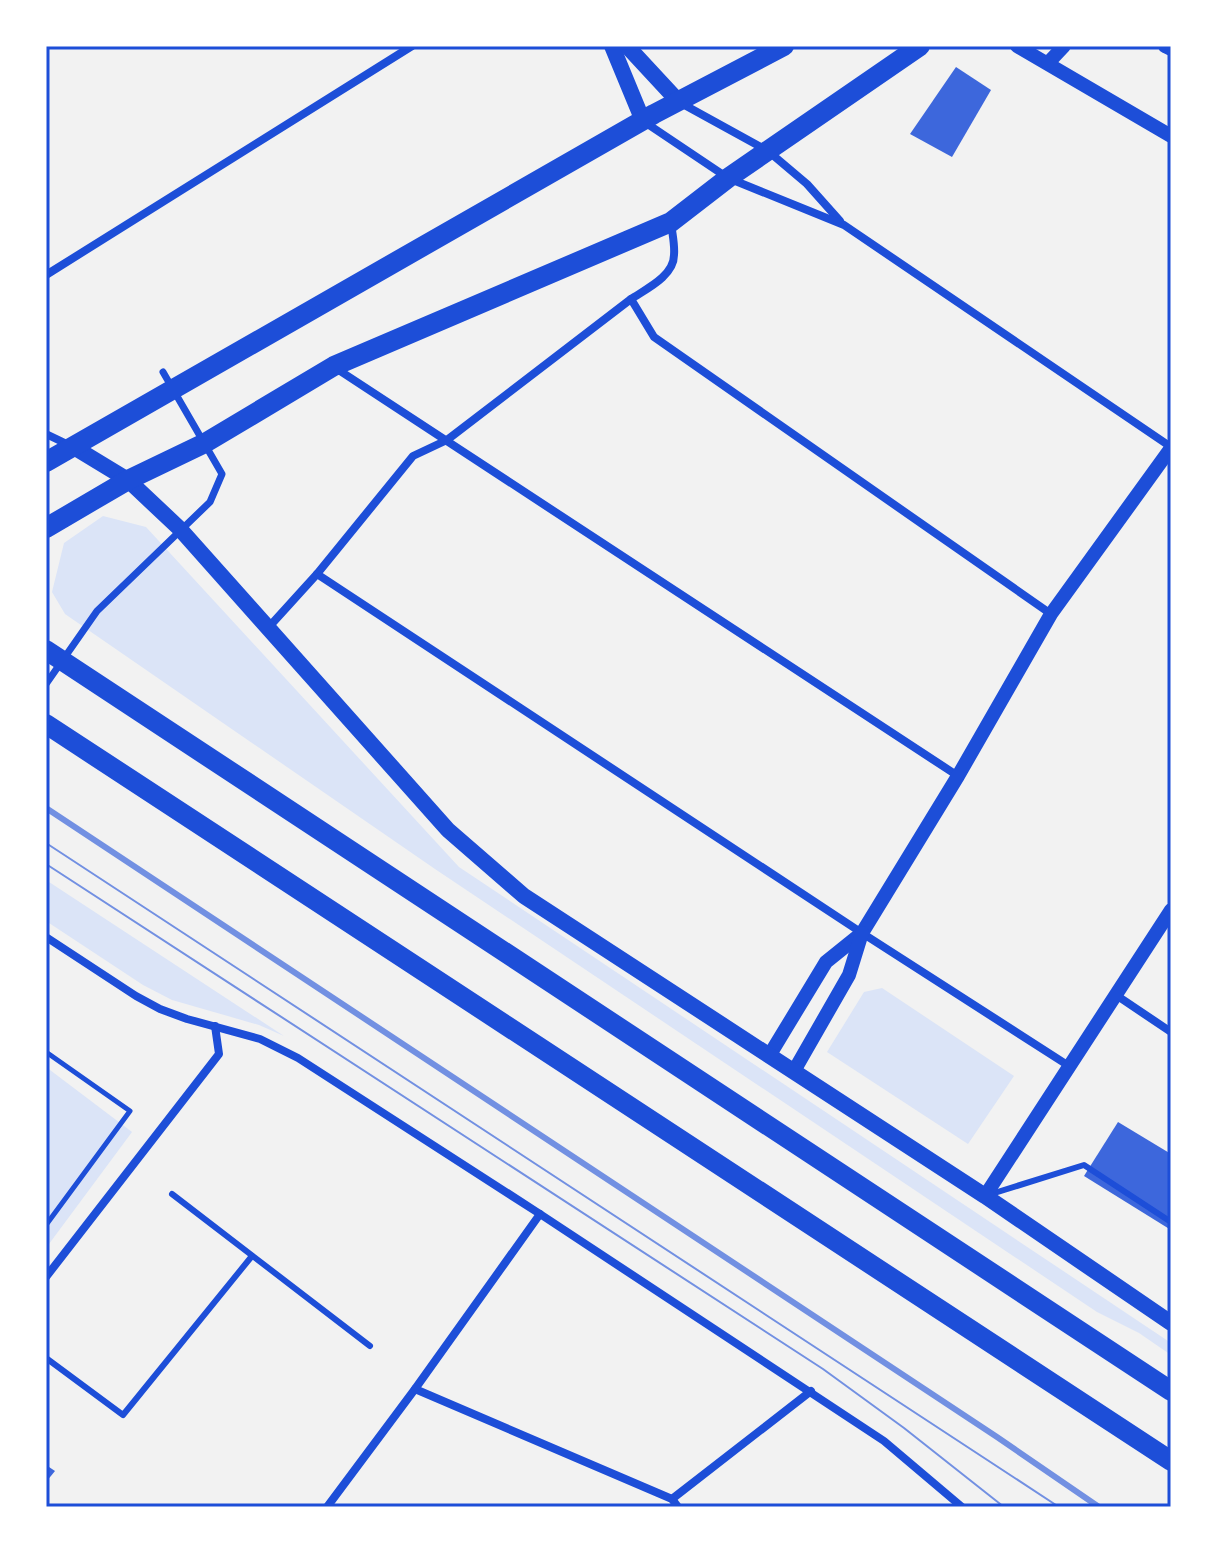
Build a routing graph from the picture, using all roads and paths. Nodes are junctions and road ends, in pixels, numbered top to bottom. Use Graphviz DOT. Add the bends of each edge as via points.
graph roads {
  1 [pos="412,46"];
  2 [pos="612,46"];
  3 [pos="627,46"];
  4 [pos="784,46"];
  5 [pos="920,46"];
  6 [pos="1017,46"];
  7 [pos="1064,46"];
  8 [pos="1165,46"];
  9 [pos="1171,49"];
  10 [pos="1048,63"];
  11 [pos="678,101"];
  12 [pos="643,121"];
  13 [pos="1171,136"];
  14 [pos="768,151"];
  15 [pos="728,178"];
  16 [pos="671,222"];
  17 [pos="844,225"];
  18 [pos="46,275"];
  19 [pos="631,299"];
  20 [pos="334,366"];
  21 [pos="168,381"];
  22 [pos="46,434"];
  23 [pos="447,440"];
  24 [pos="205,443"];
  25 [pos="72,446"];
  26 [pos="1171,447"];
  27 [pos="46,462"];
  28 [pos="128,480"];
  29 [pos="180,529"];
  30 [pos="47,531"];
  31 [pos="317,574"];
  32 [pos="1051,614"];
  33 [pos="268,628"];
  34 [pos="54,655"];
  35 [pos="46,684"];
  36 [pos="46,724"];
  37 [pos="958,776"];
  38 [pos="1171,910"];
  39 [pos="1167,927"];
  40 [pos="862,933"];
  41 [pos="46,937"];
  42 [pos="1116,995"];
  43 [pos="215,1026"];
  44 [pos="1171,1032"];
  45 [pos="46,1052"];
  46 [pos="769,1056"];
  47 [pos="1069,1066"];
  48 [pos="794,1071"];
  49 [pos="172,1194"];
  50 [pos="985,1196"];
  51 [pos="540,1214"];
  52 [pos="1171,1222"];
  53 [pos="46,1225"];
  54 [pos="252,1256"];
  55 [pos="46,1277"];
  56 [pos="1171,1323"];
  57 [pos="370,1346"];
  58 [pos="46,1358"];
  59 [pos="415,1389"];
  60 [pos="811,1391"];
  61 [pos="1171,1391"];
  62 [pos="1171,1461"];
  63 [pos="675,1503"];
  64 [pos="327,1507"];
  65 [pos="962,1507"];
  1 -- 18 [label="street"];
  2 -- 12 [label="main road"];
  3 -- 11 [label="main road"];
  4 -- 11 [label="main road"];
  5 -- 14 [label="main road"];
  6 -- 10 [label="street"];
  7 -- 10 [label="street"];
  8 -- 9 [label="street"];
  10 -- 13 [label="street"];
  11 -- 12 [label="main road"];
  11 -- 14 [label="street"];
  12 -- 15 [label="street"];
  12 -- 21 [label="main road"];
  14 -- 15 [label="main road"];
  14 -- 17 [label="street"];
  15 -- 16 [label="main road"];
  15 -- 17 [label="street"];
  16 -- 19 [label="street" via="675,258 669,270"];
  16 -- 20 [label="main road"];
  17 -- 26 [label="street"];
  19 -- 23 [label="street"];
  19 -- 32 [label="street" via="654,337"];
  20 -- 23 [label="street"];
  20 -- 24 [label="main road"];
  21 -- 24 [label="street"];
  21 -- 25 [label="main road"];
  22 -- 25 [label="street"];
  23 -- 31 [label="street" via="413,456"];
  23 -- 37 [label="street"];
  24 -- 28 [label="main road"];
  24 -- 29 [label="street" via="222,474 210,502"];
  25 -- 27 [label="main road"];
  25 -- 28 [label="main road"];
  26 -- 32 [label="street"];
  28 -- 29 [label="main road"];
  28 -- 30 [label="main road"];
  29 -- 33 [label="main road"];
  29 -- 34 [label="street"];
  31 -- 33 [label="street"];
  31 -- 40 [label="street"];
  32 -- 37 [label="street"];
  33 -- 46 [label="main road" via="448,830 524,896"];
  34 -- 35 [label="street"];
  34 -- 61 [label="main road"];
  36 -- 62 [label="main road"];
  37 -- 40 [label="street"];
  38 -- 39 [label="street"];
  39 -- 42 [label="street"];
  40 -- 46 [label="street" via="826,962"];
  40 -- 47 [label="street"];
  40 -- 48 [label="street" via="849,975"];
  41 -- 43 [label="street" via="160,1009"];
  42 -- 44 [label="street"];
  42 -- 47 [label="street"];
  43 -- 51 [label="street" via="260,1039 298,1058"];
  43 -- 55 [label="street" via="219,1054"];
  45 -- 53 [label="path" via="130,1111"];
  46 -- 48 [label="main road"];
  47 -- 50 [label="street"];
  48 -- 50 [label="main road"];
  49 -- 54 [label="lane"];
  50 -- 52 [label="lane" via="1084,1165"];
  50 -- 56 [label="main road"];
  51 -- 59 [label="street"];
  51 -- 60 [label="street"];
  54 -- 57 [label="lane"];
  54 -- 58 [label="lane" via="123,1415"];
  59 -- 63 [label="street"];
  59 -- 64 [label="street"];
  60 -- 63 [label="street"];
  60 -- 65 [label="street" via="884,1441"];
}
